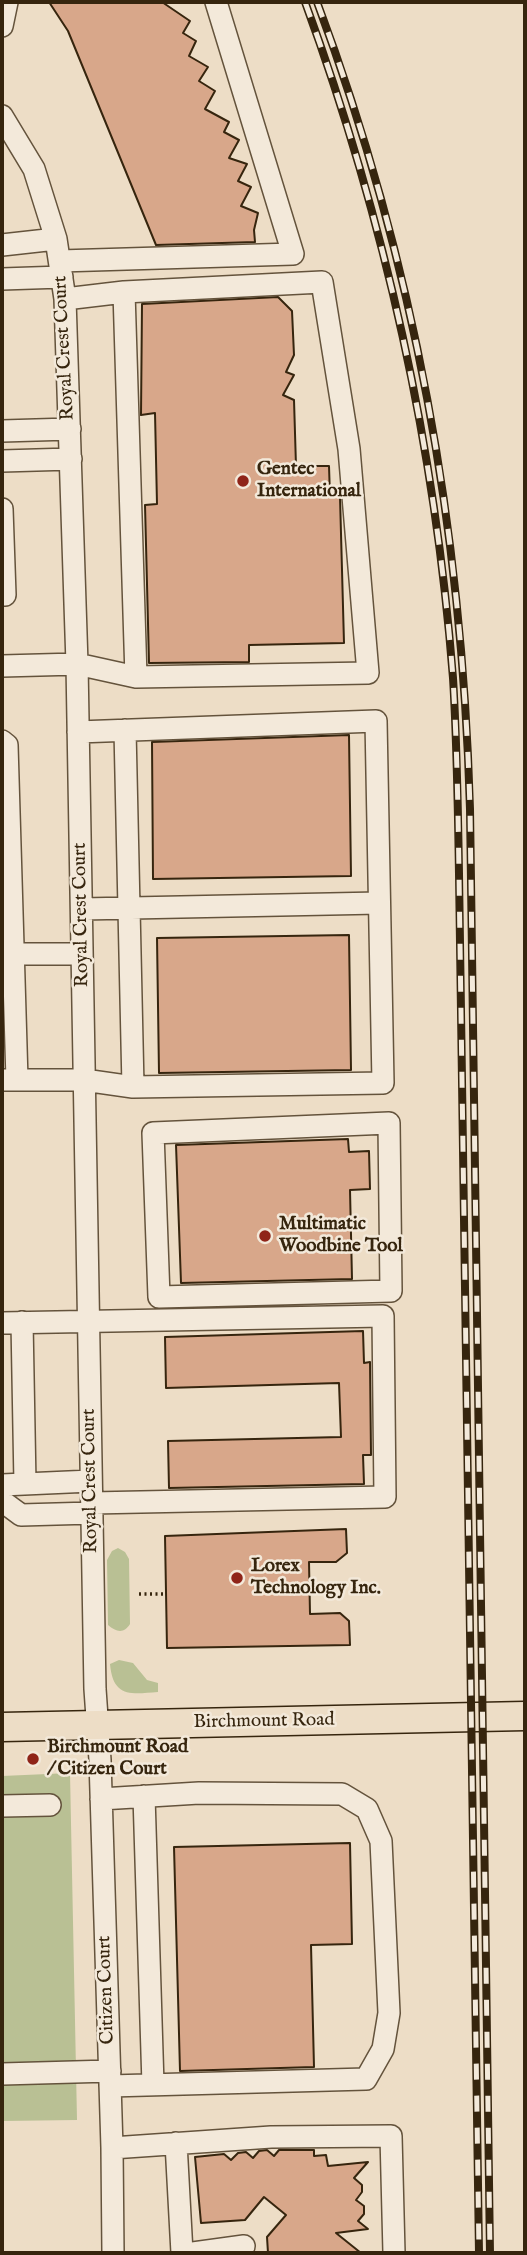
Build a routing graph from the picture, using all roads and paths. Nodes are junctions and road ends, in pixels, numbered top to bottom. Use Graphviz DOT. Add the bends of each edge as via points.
graph roads {
  1 [pos="7,2"];
  2 [pos="216,2"];
  3 [pos="2,26"];
  4 [pos="2,116"];
  5 [pos="56,239"];
  6 [pos="2,245"];
  7 [pos="61,269"];
  8 [pos="2,279"];
  9 [pos="124,292"];
  10 [pos="65,299"];
  11 [pos="70,429"];
  12 [pos="2,431"];
  13 [pos="71,459"];
  14 [pos="2,461"];
  15 [pos="2,509"];
  16 [pos="2,595"];
  17 [pos="77,664"];
  18 [pos="2,666"];
  19 [pos="136,677"];
  20 [pos="125,730"];
  21 [pos="78,732"];
  22 [pos="2,741"];
  23 [pos="379,903"];
  24 [pos="8,904"];
  25 [pos="129,908"];
  26 [pos="82,909"];
  27 [pos="8,954"];
  28 [pos="82,954"];
  29 [pos="10,1080"];
  30 [pos="85,1080"];
  31 [pos="133,1087"];
  32 [pos="302,1293"];
  33 [pos="303,1318"];
  34 [pos="89,1322"];
  35 [pos="12,1323"];
  36 [pos="91,1481"];
  37 [pos="25,1484"];
  38 [pos="2,1485"];
  39 [pos="2,1504"];
  40 [pos="92,1508"];
  41 [pos="139,1594"];
  42 [pos="166,1594"];
  43 [pos="525,1716"];
  44 [pos="97,1726"];
  45 [pos="2,1727"];
  46 [pos="144,1796"];
  47 [pos="101,1798"];
  48 [pos="50,1805"];
  49 [pos="2,1806"];
  50 [pos="2,2074"];
  51 [pos="110,2079"];
  52 [pos="153,2085"];
  53 [pos="176,2143"];
  54 [pos="112,2148"];
  55 [pos="244,2246"];
  56 [pos="113,2253"];
  57 [pos="183,2253"];
  58 [pos="193,2253"];
  59 [pos="394,2253"];
  1 -- 3 [label="street"];
  2 -- 7 [label="street" via="293,254"];
  4 -- 5 [label="street, Royal Crest Court" via="34,169"];
  5 -- 6 [label="street"];
  5 -- 7 [label="street, Royal Crest Court"];
  7 -- 8 [label="street"];
  7 -- 10 [label="street, Royal Crest Court"];
  9 -- 10 [label="street"];
  9 -- 19 [label="street"];
  9 -- 19 [label="street" via="321,282 349,449 368,673"];
  10 -- 11 [label="street, Royal Crest Court"];
  11 -- 12 [label="street"];
  11 -- 13 [label="street, Royal Crest Court"];
  13 -- 14 [label="street"];
  13 -- 17 [label="street, Royal Crest Court"];
  15 -- 16 [label="street"];
  17 -- 18 [label="street"];
  17 -- 19 [label="street"];
  17 -- 21 [label="street, Royal Crest Court"];
  20 -- 21 [label="street"];
  20 -- 23 [label="street" via="376,721"];
  20 -- 25 [label="street"];
  21 -- 26 [label="street, Royal Crest Court"];
  22 -- 24 [label="street" via="7,745"];
  23 -- 25 [label="street"];
  23 -- 31 [label="street" via="383,1083"];
  24 -- 27 [label="street"];
  25 -- 26 [label="street"];
  25 -- 31 [label="street"];
  26 -- 28 [label="street, Royal Crest Court"];
  27 -- 28 [label="street"];
  27 -- 29 [label="street"];
  28 -- 30 [label="street, Royal Crest Court"];
  29 -- 30 [label="street"];
  30 -- 31 [label="street"];
  30 -- 34 [label="street, Royal Crest Court"];
  32 -- 32 [label="street" via="159,1297 153,1133 389,1123 391,1291"];
  32 -- 33 [label="street"];
  33 -- 34 [label="street"];
  33 -- 40 [label="street" via="383,1317 384,1497"];
  34 -- 35 [label="street"];
  34 -- 36 [label="street, Royal Crest Court"];
  35 -- 37 [label="street"];
  36 -- 37 [label="street"];
  36 -- 40 [label="street, Royal Crest Court"];
  37 -- 38 [label="street"];
  39 -- 40 [label="street" via="21,1515"];
  40 -- 44 [label="street, Royal Crest Court"];
  41 -- 42 [label="path"];
  43 -- 44 [label="main road, Birchmount Road"];
  44 -- 45 [label="main road, Birchmount Road"];
  44 -- 47 [label="street, Citizen Court"];
  46 -- 47 [label="street"];
  46 -- 52 [label="street"];
  46 -- 52 [label="street" via="342,1794 367,1809 381,1841 389,2013 383,2049 366,2079"];
  47 -- 51 [label="street, Citizen Court"];
  48 -- 49 [label="street"];
  50 -- 51 [label="street"];
  51 -- 52 [label="street"];
  51 -- 54 [label="street, Citizen Court"];
  53 -- 54 [label="street"];
  53 -- 57 [label="street"];
  53 -- 59 [label="street" via="391,2136"];
  54 -- 56 [label="street, Citizen Court"];
  55 -- 58 [label="street"];
}
